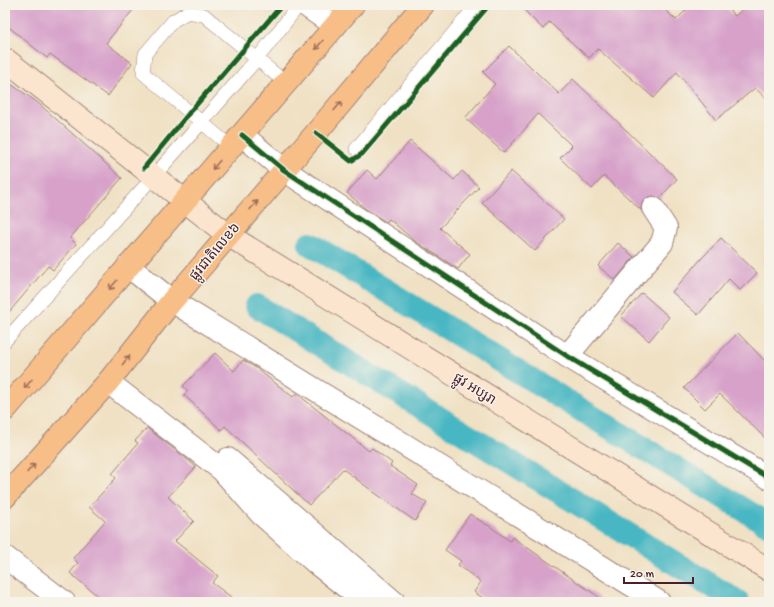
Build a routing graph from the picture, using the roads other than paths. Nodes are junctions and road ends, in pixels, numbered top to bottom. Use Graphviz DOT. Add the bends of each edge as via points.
graph roads {
  1 [pos="299,5"];
  2 [pos="305,5"];
  3 [pos="353,5"];
  4 [pos="423,5"];
  5 [pos="477,5"];
  6 [pos="335,26"];
  7 [pos="5,59"];
  8 [pos="257,59"];
  9 [pos="286,83"];
  10 [pos="202,122"];
  11 [pos="237,141"];
  12 [pos="356,149"];
  13 [pos="284,170"];
  14 [pos="154,176"];
  15 [pos="186,201"];
  16 [pos="653,208"];
  17 [pos="228,235"];
  18 [pos="128,266"];
  19 [pos="172,301"];
  20 [pos="5,341"];
  21 [pos="567,356"];
  22 [pos="108,382"];
  23 [pos="5,410"];
  24 [pos="166,427"];
  25 [pos="769,478"];
  26 [pos="5,497"];
  27 [pos="5,557"];
  28 [pos="769,570"];
  29 [pos="64,602"];
  30 [pos="365,602"];
  31 [pos="394,602"];
  32 [pos="659,602"];
  1 -- 8 [label="lane"];
  2 -- 6 [label="street"];
  3 -- 6 [label="main road"];
  13 -- 4 [label="main road, ផ្លូវជាតិលេខ៦, one-way"];
  5 -- 12 [label="lane"];
  6 -- 9 [label="main road, one-way"];
  7 -- 14 [label="main road, ផ្លូវ អប្សរា"];
  8 -- 9 [label="lane"];
  8 -- 10 [label="lane"];
  8 -- 10 [label="lane" via="204,16 188,12 173,22 145,54 143,73"];
  9 -- 11 [label="main road"];
  10 -- 11 [label="lane"];
  10 -- 14 [label="lane"];
  11 -- 13 [label="street"];
  11 -- 15 [label="main road, one-way"];
  17 -- 13 [label="main road, ផ្លូវជាតិលេខ៦, one-way"];
  13 -- 21 [label="street"];
  14 -- 15 [label="main road, ផ្លូវ អប្សរា"];
  14 -- 20 [label="lane"];
  15 -- 17 [label="main road, ផ្លូវ អប្សរា"];
  15 -- 18 [label="main road"];
  16 -- 21 [label="street" via="666,228 662,243"];
  17 -- 19 [label="main road, ផ្លូវជាតិលេខ៦"];
  17 -- 28 [label="main road, ផ្លូវ អប្សរា"];
  18 -- 19 [label="street"];
  18 -- 23 [label="main road, one-way"];
  22 -- 19 [label="main road, ផ្លូវជាតិលេខ៦, one-way"];
  19 -- 32 [label="street"];
  21 -- 25 [label="street"];
  22 -- 24 [label="street"];
  26 -- 22 [label="main road, ផ្លូវជាតិលេខ៦, one-way"];
  24 -- 30 [label="street" via="222,470 260,513 317,564"];
  24 -- 31 [label="street" via="179,423 188,425"];
  27 -- 29 [label="street"];
}
